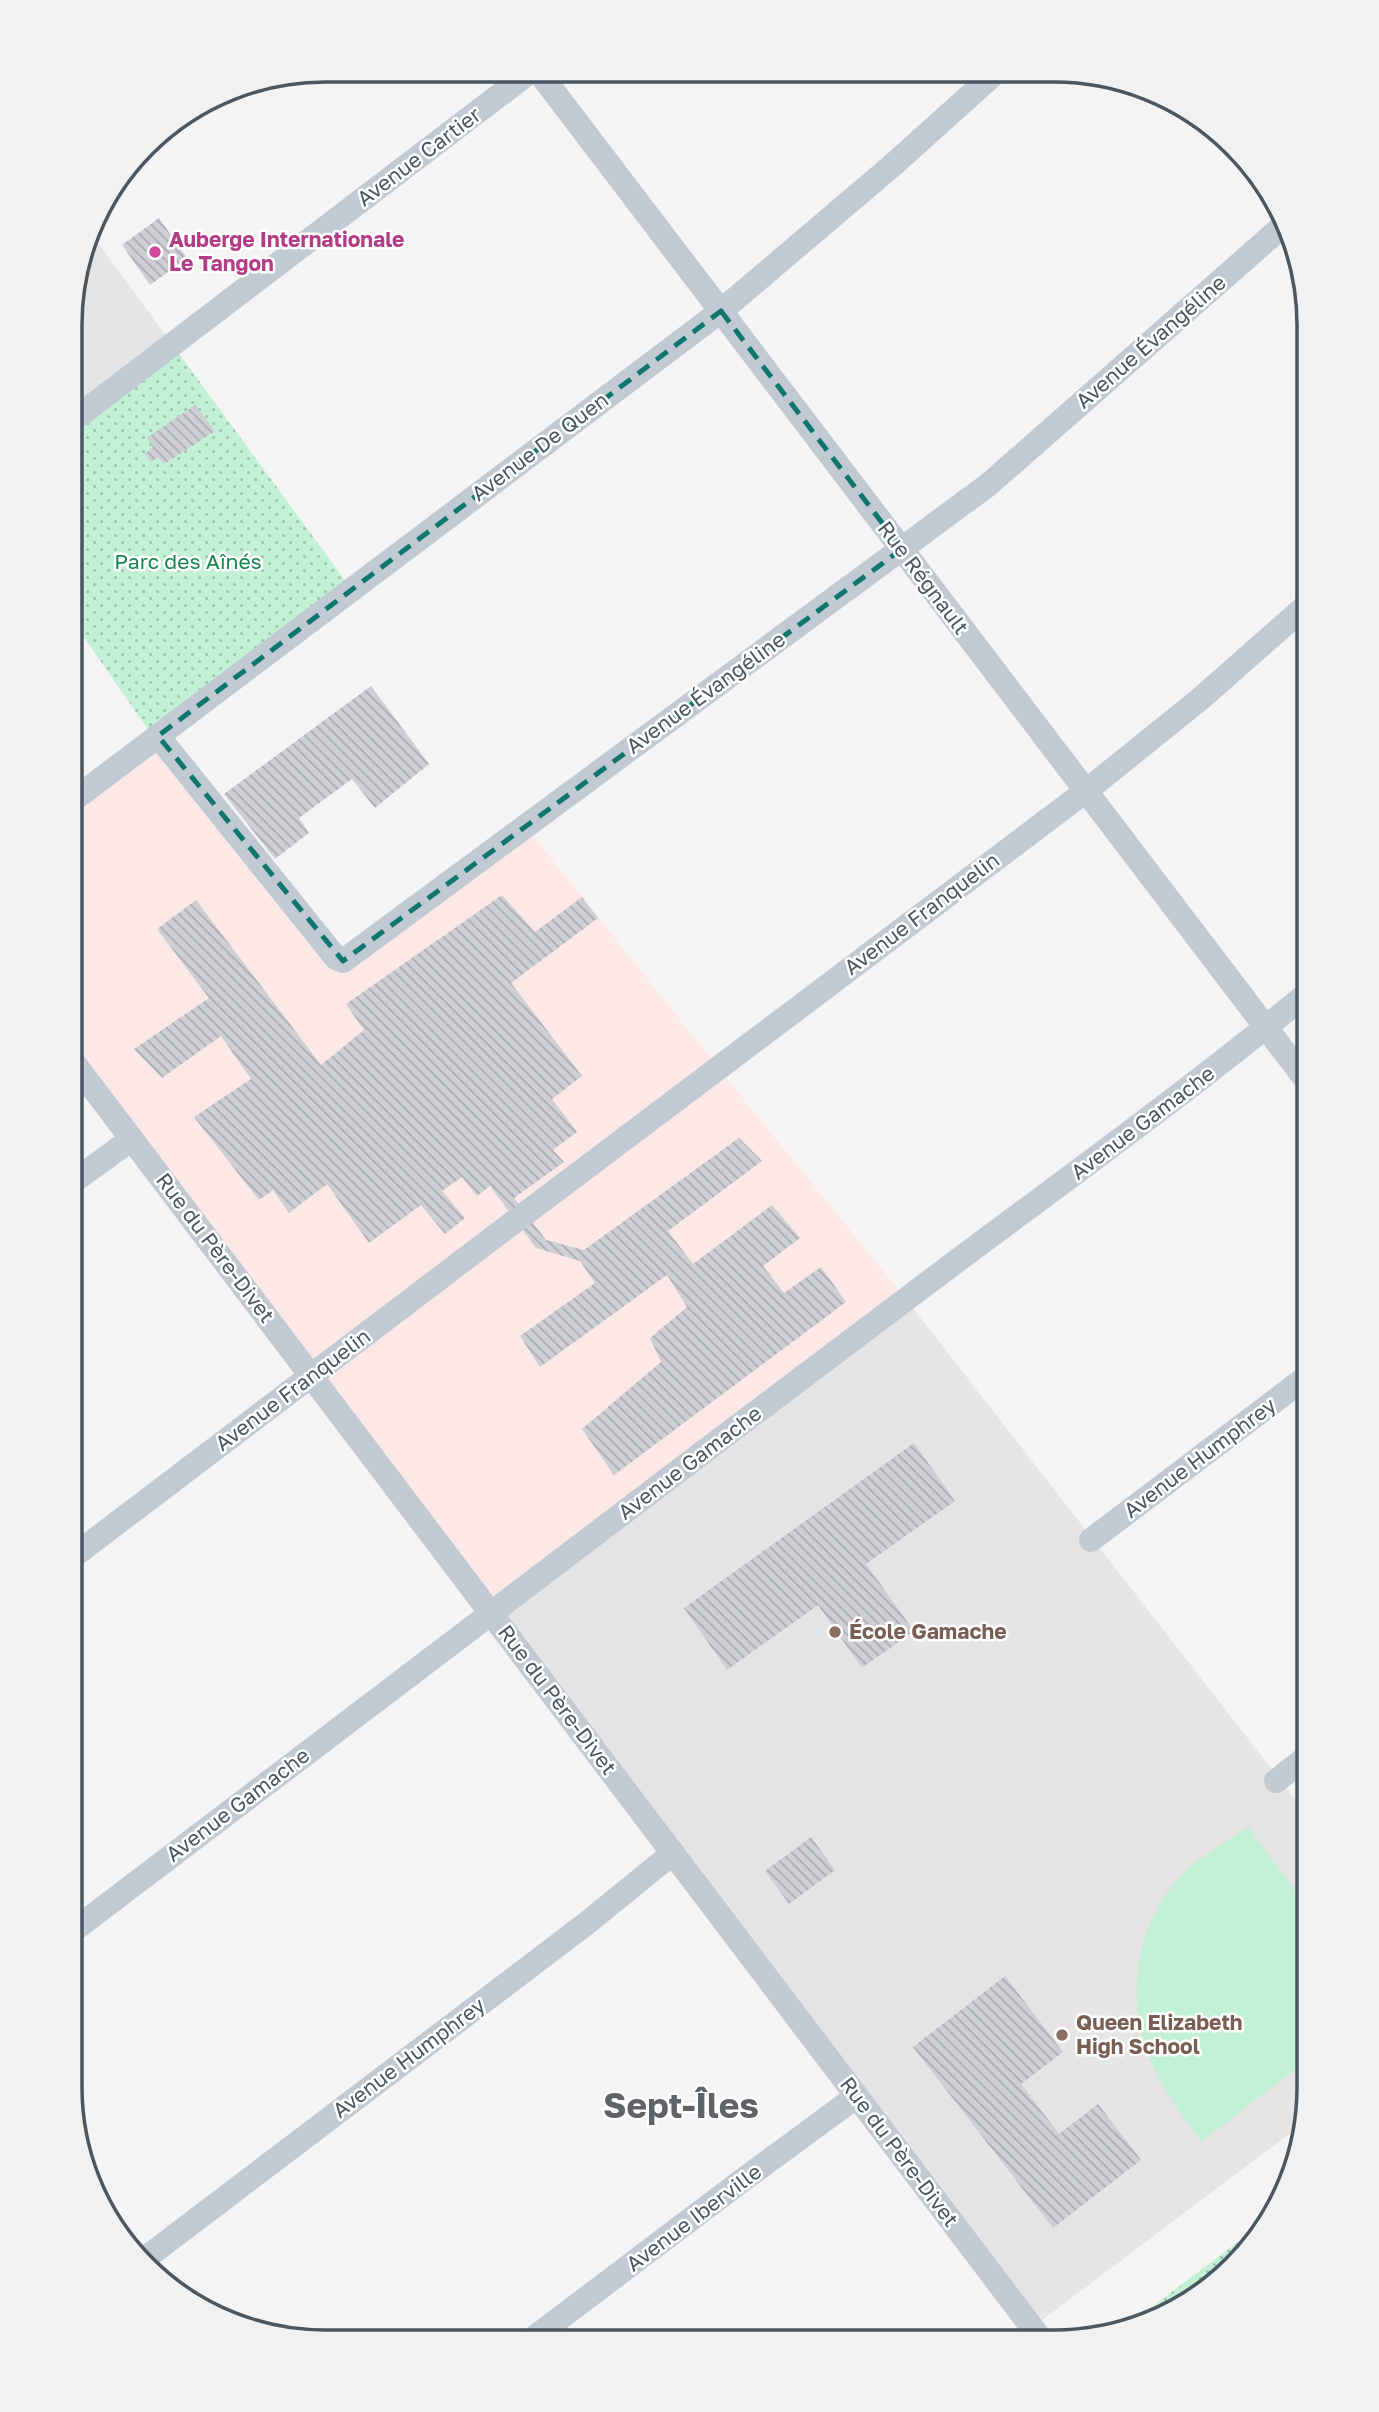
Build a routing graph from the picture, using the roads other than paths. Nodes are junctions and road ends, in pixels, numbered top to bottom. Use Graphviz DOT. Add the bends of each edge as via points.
graph roads {
  1 [pos="985,82"];
  2 [pos="516,83"];
  3 [pos="547,83"];
  4 [pos="1277,231"];
  5 [pos="721,311"];
  6 [pos="82,413"];
  7 [pos="902,549"];
  8 [pos="1297,614"];
  9 [pos="158,736"];
  10 [pos="1086,791"];
  11 [pos="82,793"];
  12 [pos="1297,1002"];
  13 [pos="1266,1027"];
  14 [pos="1297,1068"];
  15 [pos="82,1073"];
  16 [pos="132,1139"];
  17 [pos="82,1175"];
  18 [pos="312,1376"];
  19 [pos="1296,1385"];
  20 [pos="1091,1540"];
  21 [pos="82,1550"];
  22 [pos="491,1612"];
  23 [pos="1296,1764"];
  24 [pos="1276,1780"];
  25 [pos="673,1853"];
  26 [pos="82,1924"];
  27 [pos="857,2096"];
  28 [pos="150,2255"];
  29 [pos="544,2330"];
  30 [pos="1034,2330"];
  1 -- 5 [label="street, Avenue De Quen"];
  2 -- 6 [label="street, Avenue Cartier"];
  3 -- 5 [label="street, Rue Régnault"];
  4 -- 7 [label="street, Avenue Évangéline" via="988,485"];
  5 -- 7 [label="street, Rue Régnault"];
  5 -- 9 [label="street, Avenue De Quen"];
  7 -- 9 [label="street, Avenue Évangéline" via="343,961 336,958"];
  7 -- 10 [label="street, Rue Régnault"];
  8 -- 10 [label="street, Avenue Franquelin" via="1199,701"];
  9 -- 11 [label="street, Avenue De Quen"];
  10 -- 13 [label="street, Rue Régnault"];
  10 -- 18 [label="street, Avenue Franquelin"];
  12 -- 13 [label="street, Avenue Gamache"];
  13 -- 14 [label="street, Rue Régnault"];
  13 -- 22 [label="street, Avenue Gamache" via="1101,1156"];
  15 -- 16 [label="street, Rue du Père-Divet"];
  16 -- 17 [label="street"];
  16 -- 18 [label="street, Rue du Père-Divet"];
  18 -- 21 [label="street, Avenue Franquelin"];
  18 -- 22 [label="street, Rue du Père-Divet"];
  19 -- 20 [label="street, Avenue Humphrey"];
  22 -- 25 [label="street, Rue du Père-Divet"];
  22 -- 26 [label="street, Avenue Gamache"];
  23 -- 24 [label="street"];
  25 -- 27 [label="street, Rue du Père-Divet"];
  25 -- 28 [label="street, Avenue Humphrey"];
  27 -- 29 [label="street, Avenue Iberville"];
  27 -- 30 [label="street, Rue du Père-Divet"];
}
